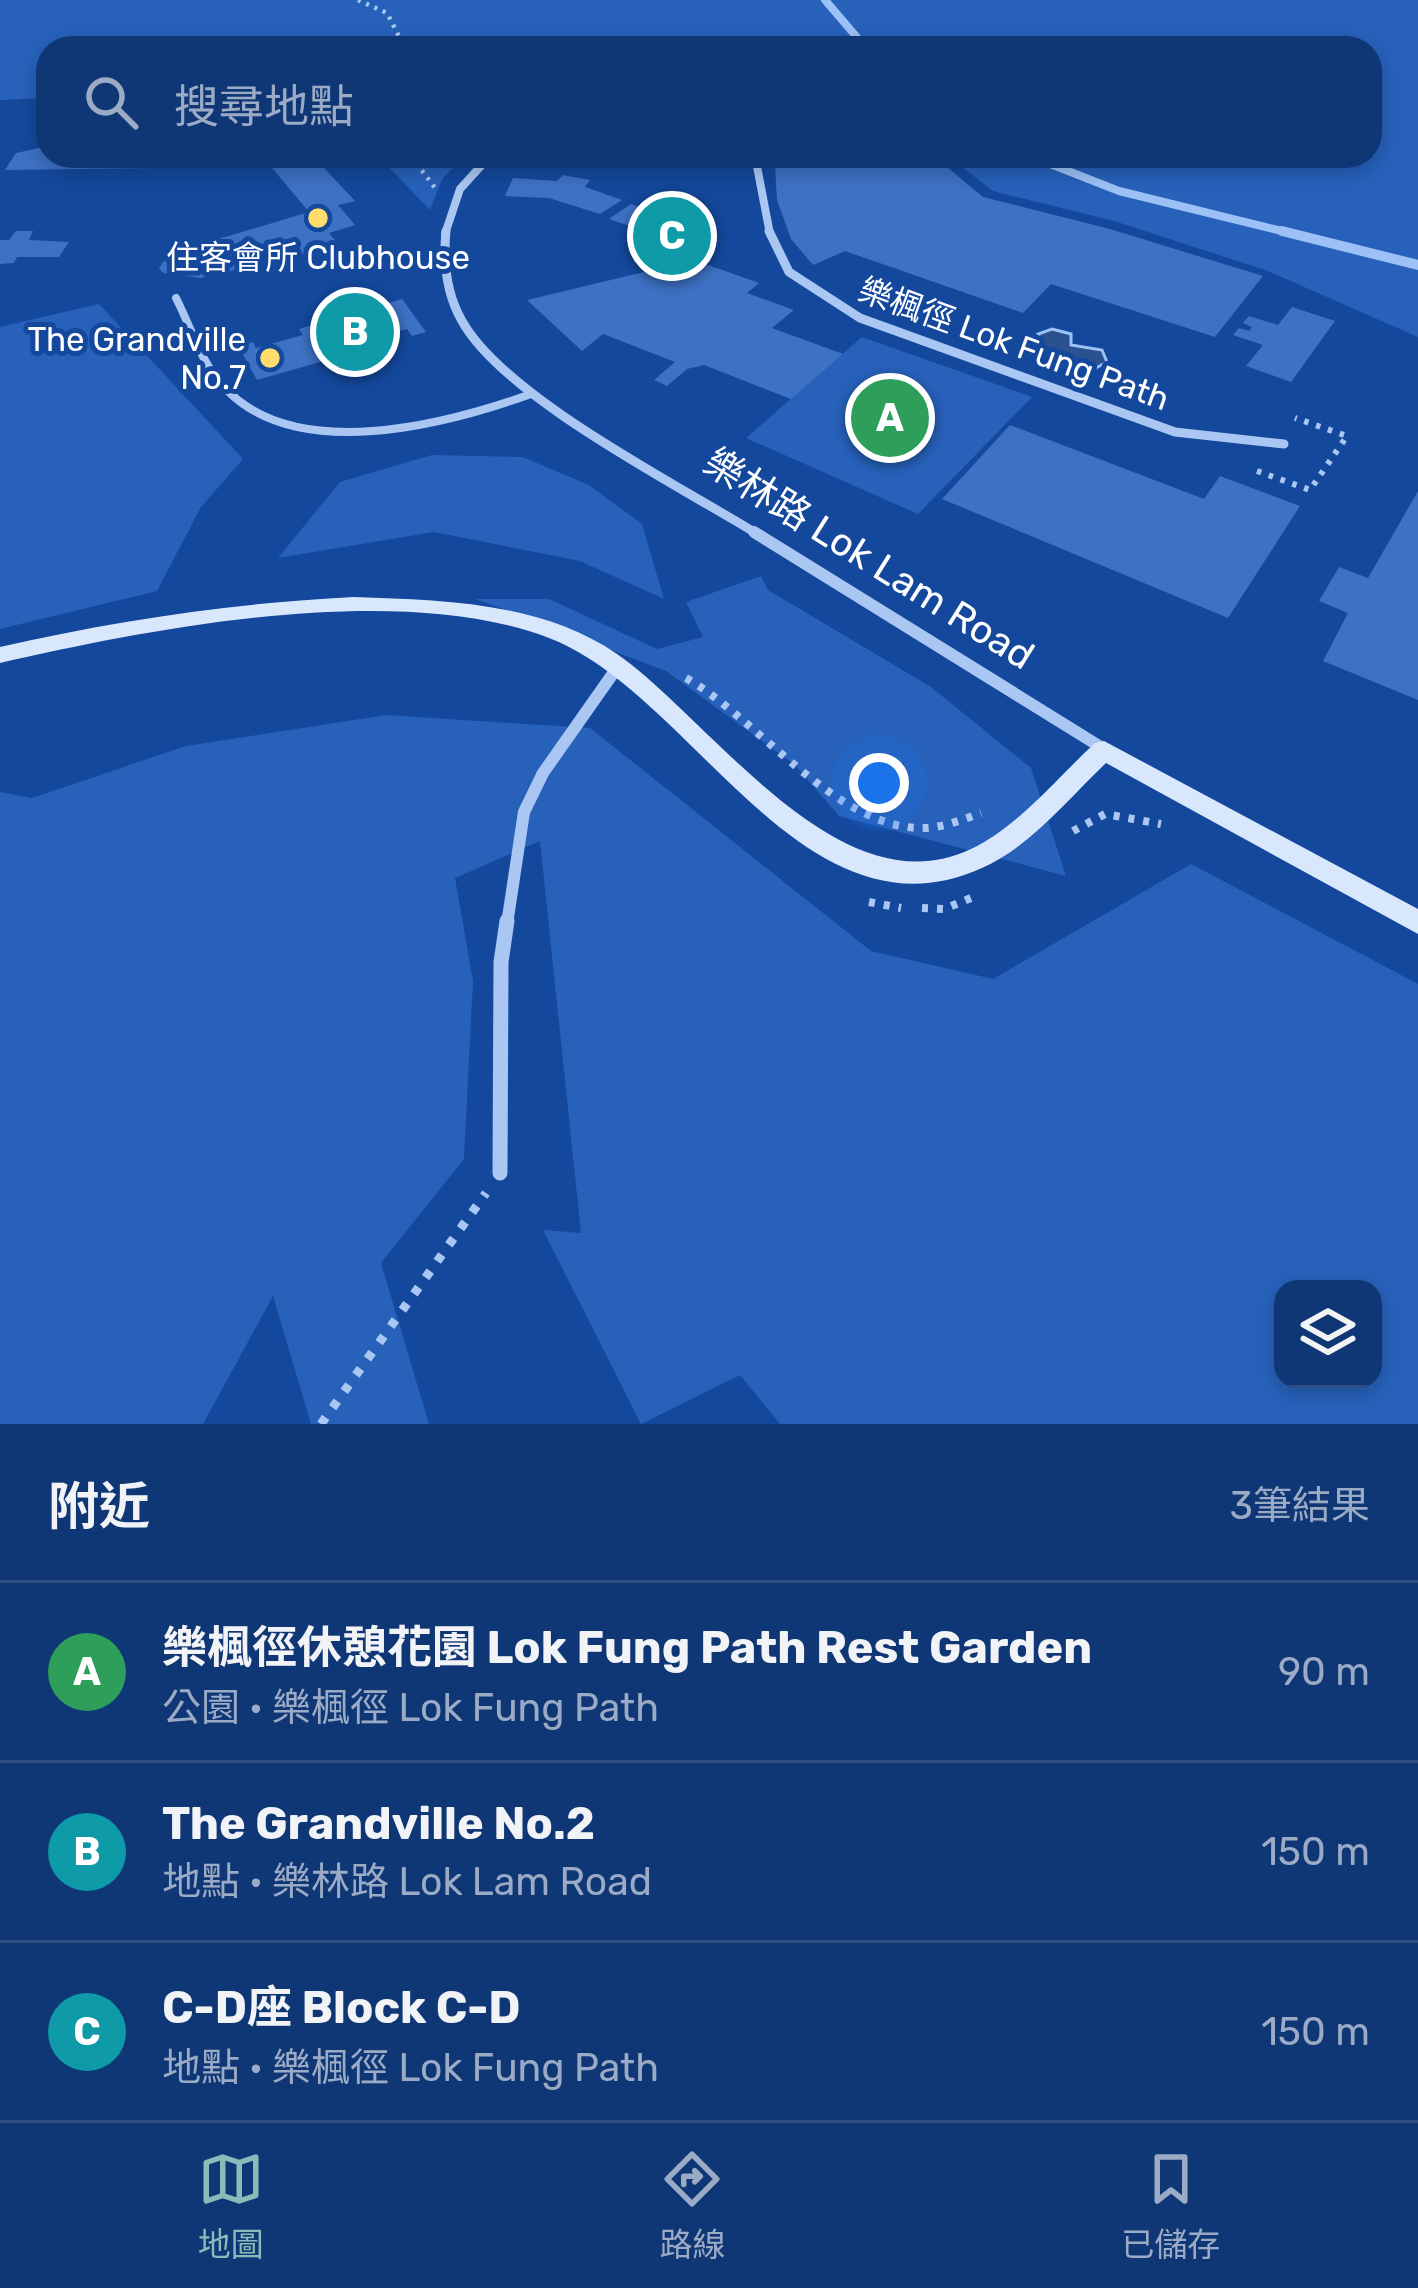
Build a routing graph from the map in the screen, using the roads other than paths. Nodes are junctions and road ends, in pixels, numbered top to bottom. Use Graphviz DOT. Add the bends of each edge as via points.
graph roads {
  1 [pos="474,168"];
  2 [pos="757,168"];
  3 [pos="176,298"];
  4 [pos="531,394"];
  5 [pos="1284,444"];
  6 [pos="0,655"];
  7 [pos="620,664"];
  8 [pos="1104,750"];
  9 [pos="1418,922"];
  10 [pos="500,1173"];
  1 -- 4 [label="street, 樂林路 Lok Lam Road" via="456,192 443,239 446,276 461,320"];
  2 -- 5 [label="street, 樂楓徑 Lok Fung Path" via="773,254 813,295 1175,432"];
  3 -- 4 [label="lane" via="223,387 272,418 338,433 402,433"];
  4 -- 8 [label="street, 樂林路 Lok Lam Road"];
  6 -- 7 [label="street" via="201,618 384,608 526,623"];
  7 -- 8 [label="street" via="804,834 872,869 922,874 969,862 1011,835"];
  7 -- 10 [label="street" via="524,812 501,962"];
  8 -- 9 [label="street, 樂林路 Lok Lam Road"];
}
